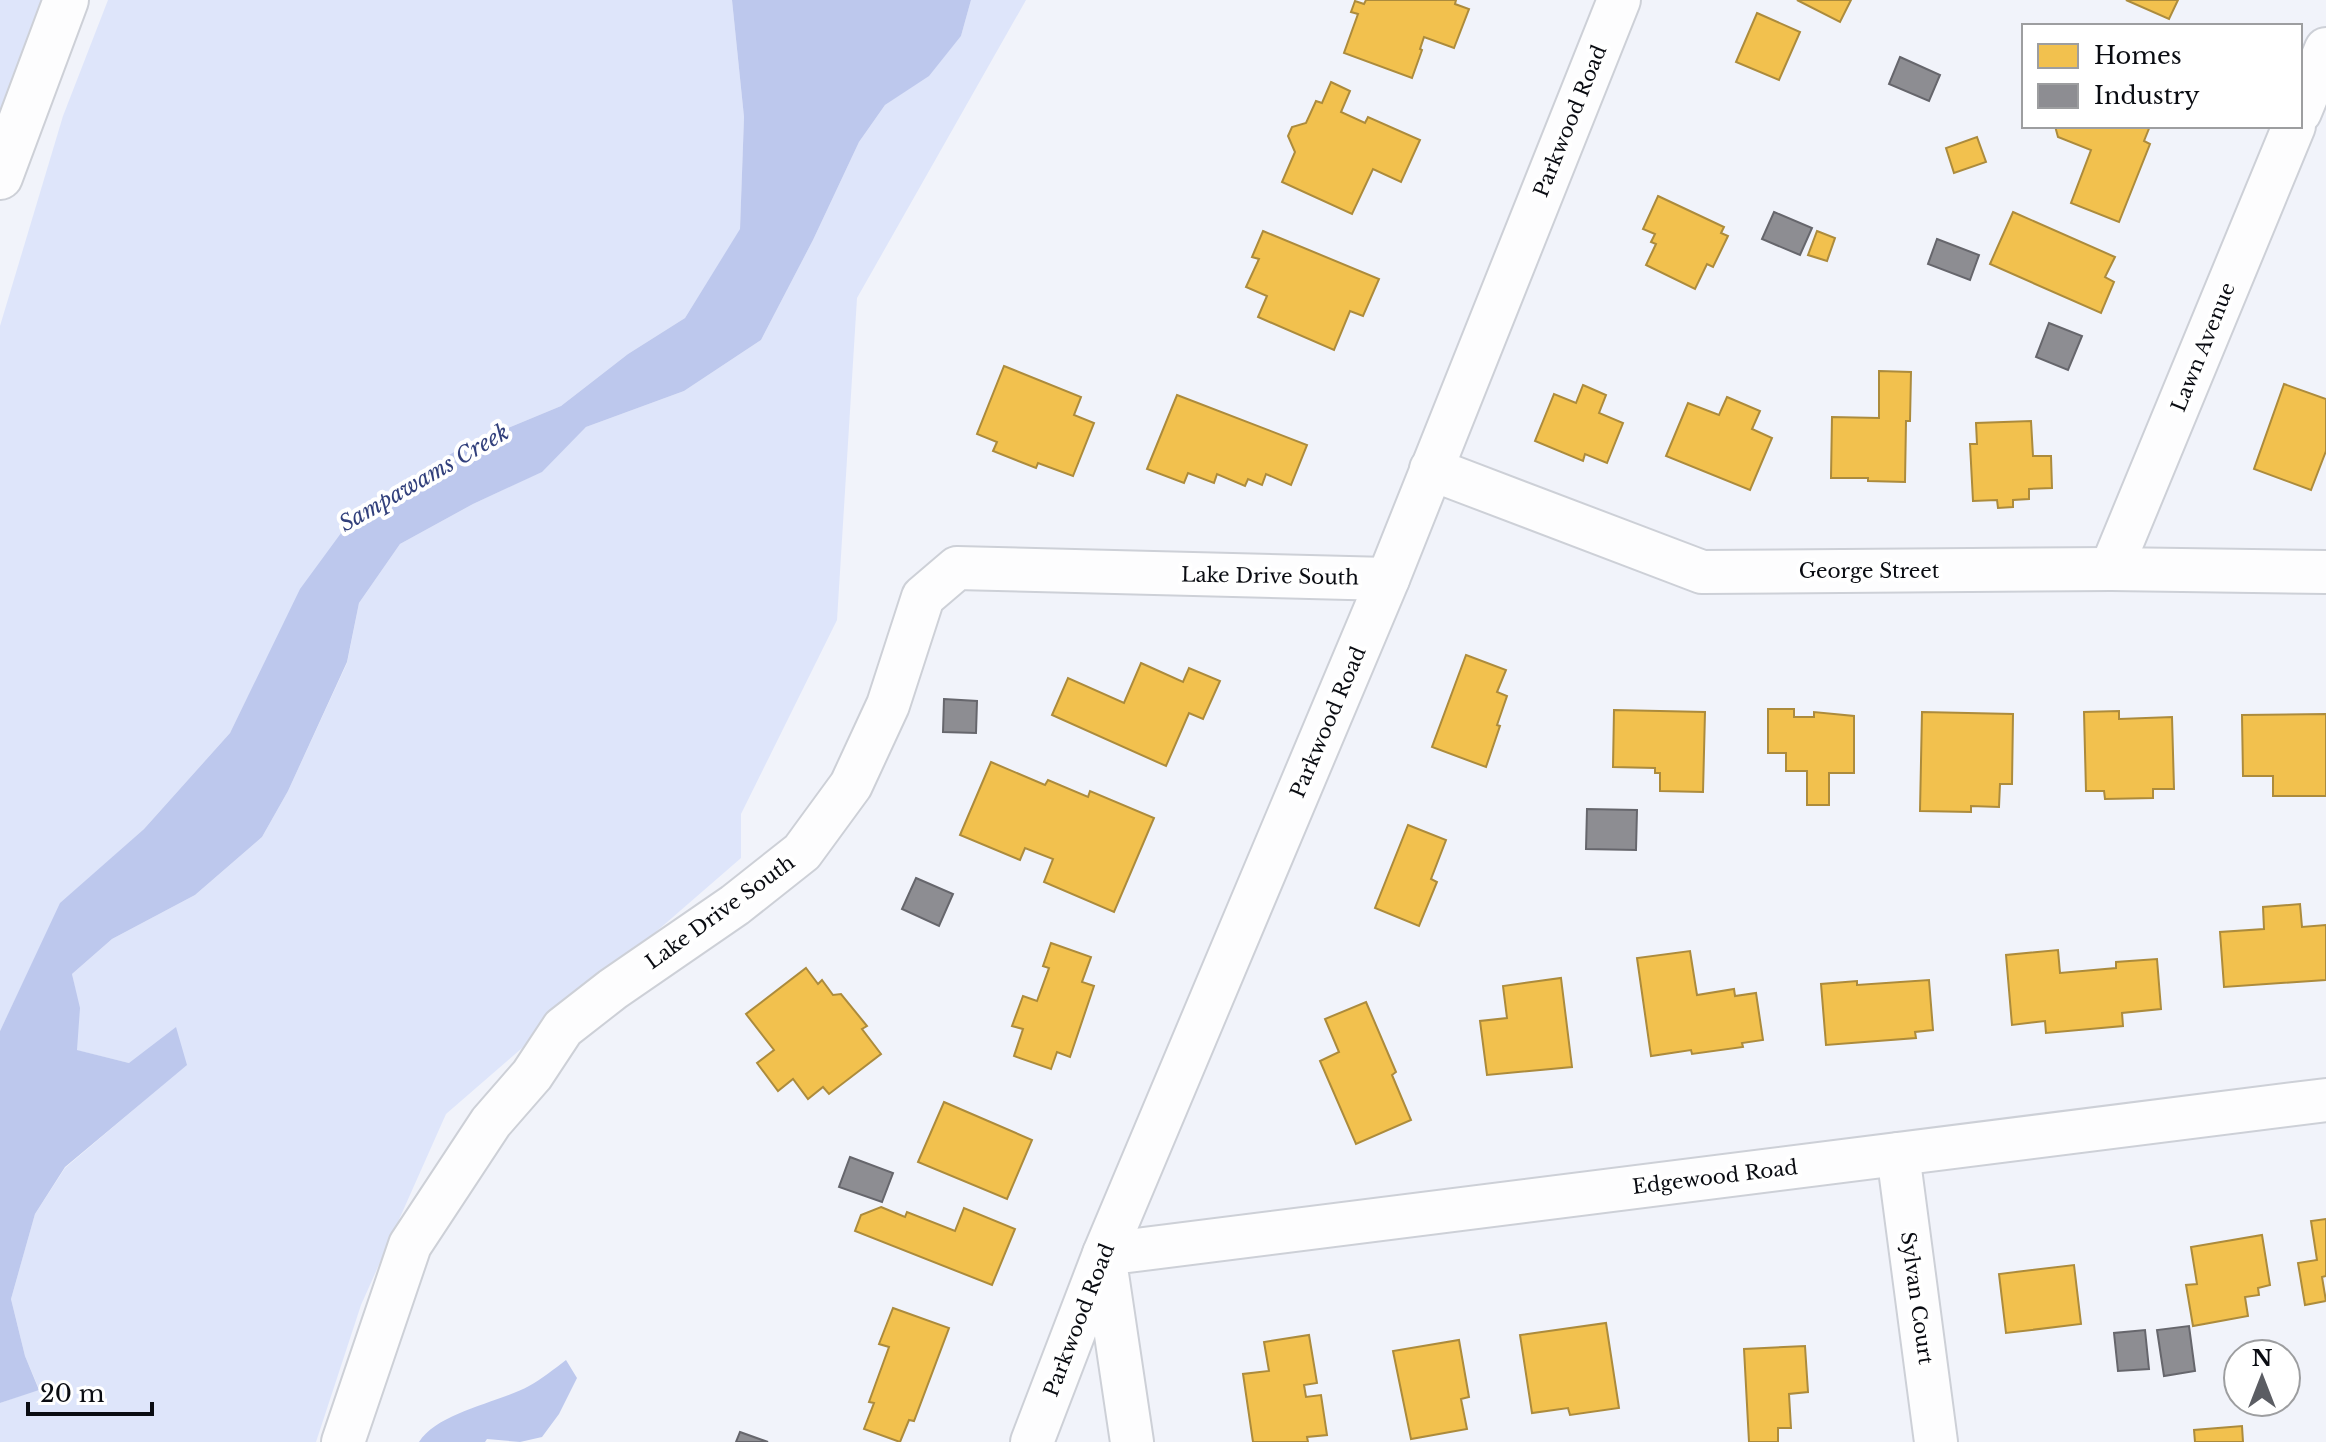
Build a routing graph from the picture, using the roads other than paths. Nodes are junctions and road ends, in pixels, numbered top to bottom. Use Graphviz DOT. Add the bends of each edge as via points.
graph roads {
  1 [pos="66,0"];
  2 [pos="1619,0"];
  3 [pos="2326,49"];
  4 [pos="2302,107"];
  5 [pos="2293,128"];
  6 [pos="0,177"];
  7 [pos="1431,469"];
  8 [pos="2111,569"];
  9 [pos="2326,572"];
  10 [pos="1388,579"];
  11 [pos="2326,1100"];
  12 [pos="1898,1154"];
  13 [pos="1104,1254"];
  14 [pos="343,1442"];
  15 [pos="1032,1442"];
  16 [pos="1132,1442"];
  17 [pos="1936,1442"];
  1 -- 6 [label="main road"];
  2 -- 7 [label="street, Parkwood Road"];
  3 -- 4 [label="street"];
  5 -- 8 [label="street, Lawn Avenue"];
  7 -- 8 [label="street, George Street" via="1702,572"];
  7 -- 10 [label="street, Parkwood Road"];
  8 -- 9 [label="street, George Street"];
  10 -- 13 [label="street, Parkwood Road"];
  10 -- 14 [label="street, Lake Drive South" via="957,568 923,597 888,705 851,785 802,852 563,1028 491,1122 410,1245"];
  11 -- 12 [label="street, Edgewood Road"];
  12 -- 13 [label="street, Edgewood Road"];
  12 -- 17 [label="street, Sylvan Court"];
  13 -- 15 [label="street, Parkwood Road"];
  13 -- 16 [label="street"];
}
